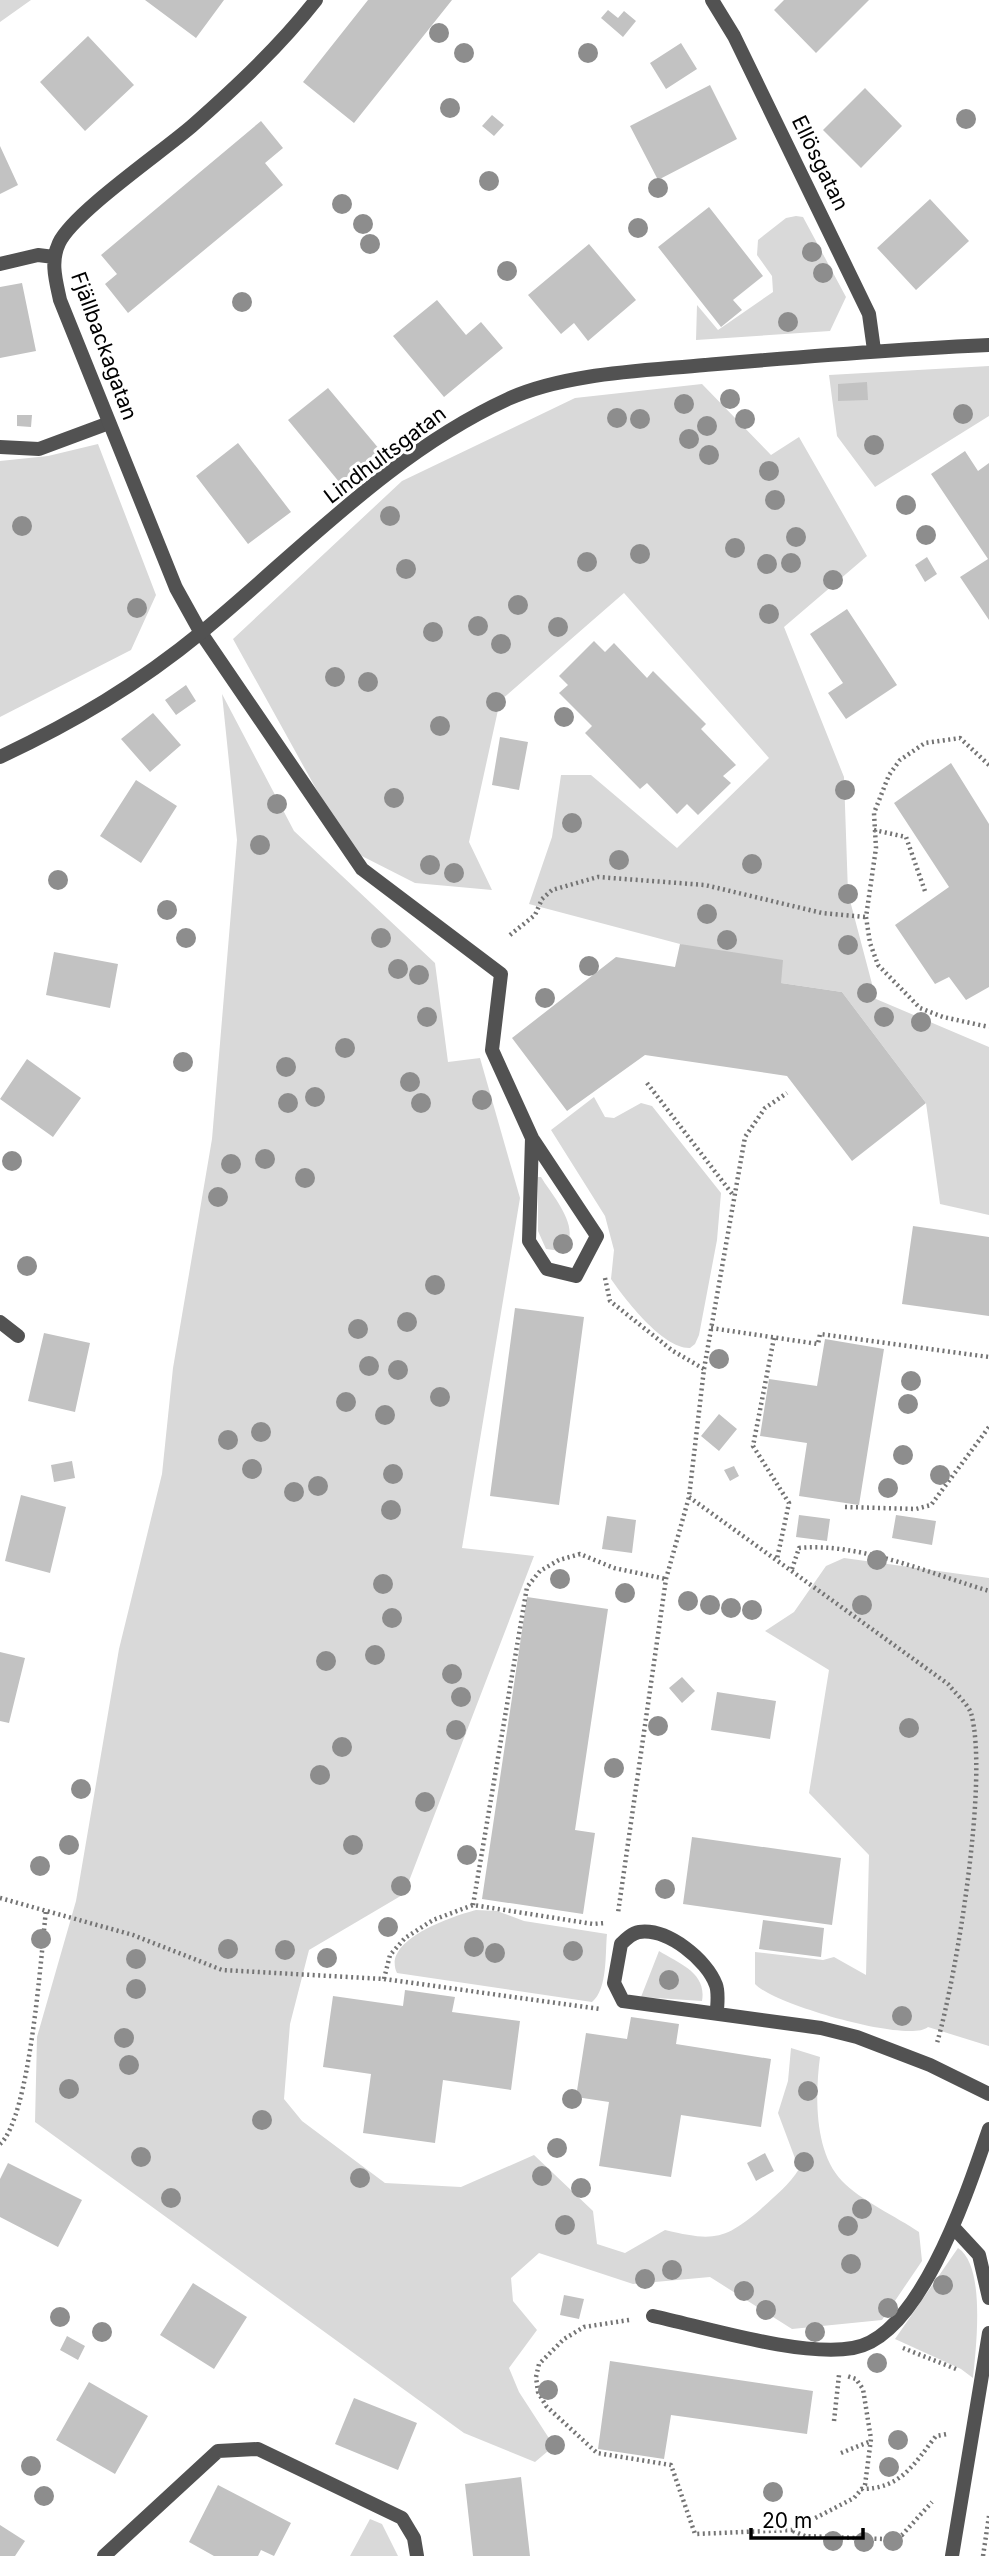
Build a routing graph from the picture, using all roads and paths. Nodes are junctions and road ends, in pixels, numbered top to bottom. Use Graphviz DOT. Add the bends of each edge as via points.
graph roads {
  1 [pos="316,0"];
  2 [pos="712,0"];
  3 [pos="54,257"];
  4 [pos="0,264"];
  5 [pos="989,345"];
  6 [pos="874,350"];
  7 [pos="109,423"];
  8 [pos="0,447"];
  9 [pos="201,633"];
  10 [pos="0,757"];
  11 [pos="989,765"];
  12 [pos="873,830"];
  13 [pos="926,894"];
  14 [pos="866,917"];
  15 [pos="510,935"];
  16 [pos="989,1027"];
  17 [pos="647,1083"];
  18 [pos="787,1093"];
  19 [pos="532,1138"];
  20 [pos="734,1195"];
  21 [pos="597,1236"];
  22 [pos="0,1322"];
  23 [pos="711,1328"];
  24 [pos="18,1336"];
  25 [pos="774,1338"];
  26 [pos="989,1357"];
  27 [pos="704,1369"];
  28 [pos="989,1427"];
  29 [pos="689,1497"];
  30 [pos="845,1507"];
  31 [pos="777,1559"];
  32 [pos="792,1569"];
  33 [pos="666,1579"];
  34 [pos="989,1591"];
  35 [pos="0,1898"];
  36 [pos="473,1905"];
  37 [pos="46,1910"];
  38 [pos="384,1979"];
  39 [pos="623,2001"];
  40 [pos="717,2013"];
  41 [pos="930,2065"];
  42 [pos="989,2094"];
  43 [pos="989,2129"];
  44 [pos="0,2144"];
  45 [pos="954,2228"];
  46 [pos="989,2298"];
  47 [pos="653,2316"];
  48 [pos="989,2333"];
  49 [pos="876,2340"];
  50 [pos="834,2350"];
  51 [pos="839,2375"];
  52 [pos="981,2389"];
  53 [pos="834,2421"];
  54 [pos="952,2438"];
  55 [pos="871,2441"];
  56 [pos="841,2453"];
  57 [pos="861,2488"];
  58 [pos="937,2493"];
  59 [pos="989,2516"];
  60 [pos="792,2530"];
  61 [pos="104,2556"];
  62 [pos="417,2556"];
  63 [pos="952,2556"];
  64 [pos="983,2556"];
  1 -- 3 [label="street, Fjällbackagatan" via="290,33 192,126 69,227"];
  2 -- 6 [label="street, Ellösgatan" via="734,36 869,314"];
  3 -- 4 [label="street" via="38,255"];
  3 -- 7 [label="street, Fjällbackagatan" via="60,300"];
  5 -- 6 [label="street, Lindhultsgatan"];
  6 -- 9 [label="street, Lindhultsgatan" via="614,373 510,398 449,430 389,473"];
  7 -- 8 [label="street" via="39,449"];
  7 -- 9 [label="street, Fjällbackagatan" via="176,588"];
  9 -- 10 [label="street, Lindhultsgatan" via="120,694 46,737"];
  9 -- 19 [label="street, Fjällbackagatan" via="362,869 501,974 492,1050"];
  11 -- 12 [label="path" via="960,738 939,739 911,750 889,775 874,813"];
  12 -- 13 [label="path" via="906,837"];
  12 -- 14 [label="path" via="875,857"];
  14 -- 15 [label="path" via="822,913 705,885 598,877 552,890 535,915"];
  14 -- 16 [label="path" via="878,965 920,1008"];
  17 -- 20 [label="path"];
  18 -- 20 [label="path" via="765,1108 745,1137"];
  19 -- 21 [label="street"];
  19 -- 21 [label="street" via="529,1241 547,1269 576,1276"];
  20 -- 23 [label="path"];
  21 -- 27 [label="path" via="610,1301 673,1351"];
  22 -- 24 [label="street"];
  23 -- 25 [label="path"];
  23 -- 27 [label="path"];
  25 -- 26 [label="path" via="818,1344 820,1334"];
  25 -- 31 [label="path" via="752,1446 789,1503"];
  27 -- 29 [label="path"];
  28 -- 30 [label="path" via="931,1505 916,1509"];
  29 -- 31 [label="path"];
  29 -- 33 [label="path"];
  31 -- 32 [label="path"];
  32 -- 34 [label="path" via="799,1548 820,1546 857,1552"];
  32 -- 41 [label="path" via="948,1684 971,1713 981,1758 979,1821 955,1983"];
  33 -- 36 [label="path" via="624,1571 580,1554 540,1570 527,1587"];
  33 -- 36 [label="path" via="617,1921 593,1924"];
  35 -- 37 [label="path"];
  36 -- 38 [label="path" via="433,1920 405,1938 390,1955"];
  37 -- 38 [label="path" via="133,1935 222,1970"];
  37 -- 44 [label="path" via="18,2108 10,2136"];
  38 -- 39 [label="path" via="605,2010"];
  39 -- 40 [label="street"];
  39 -- 40 [label="street" via="614,1983 621,1944 637,1932 649,1932 678,1942 709,1971 717,1988"];
  40 -- 41 [label="street" via="821,2028"];
  41 -- 42 [label="street"];
  43 -- 45 [label="street"];
  45 -- 46 [label="street" via="979,2255"];
  45 -- 49 [label="street" via="890,2330"];
  47 -- 50 [label="street" via="803,2348"];
  47 -- 60 [label="path" via="584,2327 564,2339 539,2364 538,2392 546,2406 597,2453 671,2465 695,2534"];
  48 -- 52 [label="street"];
  49 -- 50 [label="street"];
  49 -- 52 [label="path" via="948,2364"];
  50 -- 51 [label="path"];
  51 -- 53 [label="path"];
  51 -- 55 [label="path" via="856,2379 863,2389"];
  52 -- 63 [label="street"];
  54 -- 57 [label="path" via="942,2433 936,2436 918,2463 890,2485"];
  55 -- 56 [label="path"];
  55 -- 57 [label="path" via="870,2464"];
  57 -- 60 [label="path" via="854,2498"];
  58 -- 60 [label="path" via="902,2535 884,2539 804,2536"];
  59 -- 64 [label="path"];
  61 -- 62 [label="street" via="218,2451 258,2449 402,2518 414,2538"];
}
